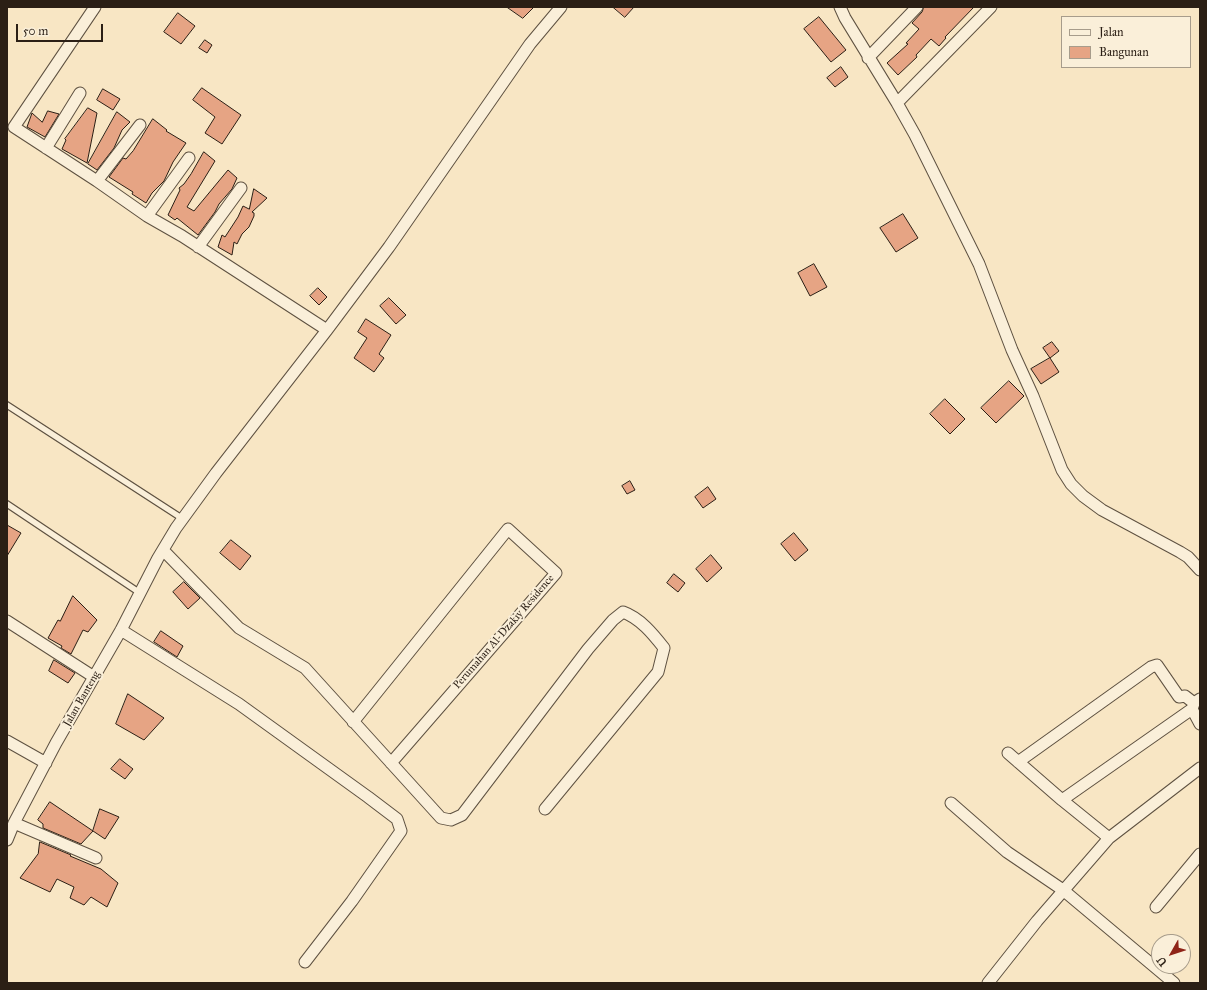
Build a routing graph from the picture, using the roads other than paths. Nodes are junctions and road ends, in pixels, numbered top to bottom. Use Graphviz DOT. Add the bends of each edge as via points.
graph roads {
  1 [pos="95,7"];
  2 [pos="561,7"];
  3 [pos="840,7"];
  4 [pos="991,7"];
  5 [pos="912,9"];
  6 [pos="868,58"];
  7 [pos="80,93"];
  8 [pos="897,103"];
  9 [pos="140,125"];
  10 [pos="46,148"];
  11 [pos="189,158"];
  12 [pos="97,181"];
  13 [pos="240,188"];
  14 [pos="147,216"];
  15 [pos="198,248"];
  16 [pos="328,330"];
  17 [pos="7,404"];
  18 [pos="7,504"];
  19 [pos="183,519"];
  20 [pos="160,554"];
  21 [pos="1200,570"];
  22 [pos="140,593"];
  23 [pos="7,621"];
  24 [pos="121,630"];
  25 [pos="94,677"];
  26 [pos="1195,704"];
  27 [pos="353,722"];
  28 [pos="1200,724"];
  29 [pos="7,741"];
  30 [pos="1008,753"];
  31 [pos="1018,762"];
  32 [pos="46,763"];
  33 [pos="390,763"];
  34 [pos="1200,768"];
  35 [pos="1062,800"];
  36 [pos="951,803"];
  37 [pos="545,810"];
  38 [pos="14,823"];
  39 [pos="1109,838"];
  40 [pos="7,840"];
  41 [pos="1200,854"];
  42 [pos="96,858"];
  43 [pos="1063,890"];
  44 [pos="1156,907"];
  45 [pos="305,962"];
  46 [pos="988,983"];
  47 [pos="1174,983"];
  1 -- 10 [label="street" via="14,127"];
  2 -- 16 [label="street, Jalan Banteng" via="530,44"];
  3 -- 6 [label="street"];
  4 -- 8 [label="street"];
  5 -- 6 [label="street"];
  6 -- 8 [label="street"];
  7 -- 10 [label="street"];
  8 -- 21 [label="street" via="979,264 1062,470 1071,484 1102,510 1180,552"];
  9 -- 12 [label="street"];
  10 -- 12 [label="street"];
  11 -- 14 [label="street"];
  12 -- 14 [label="street"];
  13 -- 15 [label="street"];
  14 -- 15 [label="street"];
  15 -- 16 [label="street"];
  16 -- 19 [label="street, Jalan Banteng"];
  17 -- 19 [label="lane"];
  18 -- 22 [label="lane"];
  19 -- 20 [label="street, Jalan Banteng"];
  20 -- 22 [label="street, Jalan Banteng"];
  20 -- 27 [label="street" via="239,628 305,668"];
  22 -- 24 [label="street, Jalan Banteng"];
  23 -- 25 [label="street"];
  24 -- 25 [label="street, Jalan Banteng"];
  24 -- 45 [label="street" via="239,704 397,820 401,831 352,902"];
  25 -- 32 [label="street, Jalan Banteng"];
  26 -- 28 [label="street"];
  26 -- 31 [label="street" via="1185,696 1179,697 1157,665"];
  26 -- 35 [label="street"];
  27 -- 33 [label="street"];
  27 -- 33 [label="street, Perumahan Al-Dzakiy Residence" via="508,529 556,573"];
  29 -- 32 [label="street"];
  30 -- 31 [label="street"];
  31 -- 35 [label="street"];
  32 -- 38 [label="street, Jalan Banteng"];
  33 -- 37 [label="street" via="441,818 451,820 462,815 588,649 623,612 631,615 652,633 664,648 658,672"];
  34 -- 39 [label="street"];
  35 -- 39 [label="street"];
  36 -- 43 [label="street" via="1007,852"];
  38 -- 40 [label="street, Jalan Banteng"];
  38 -- 42 [label="street"];
  39 -- 43 [label="street"];
  41 -- 44 [label="street"];
  43 -- 46 [label="street"];
  43 -- 47 [label="street"];
}
